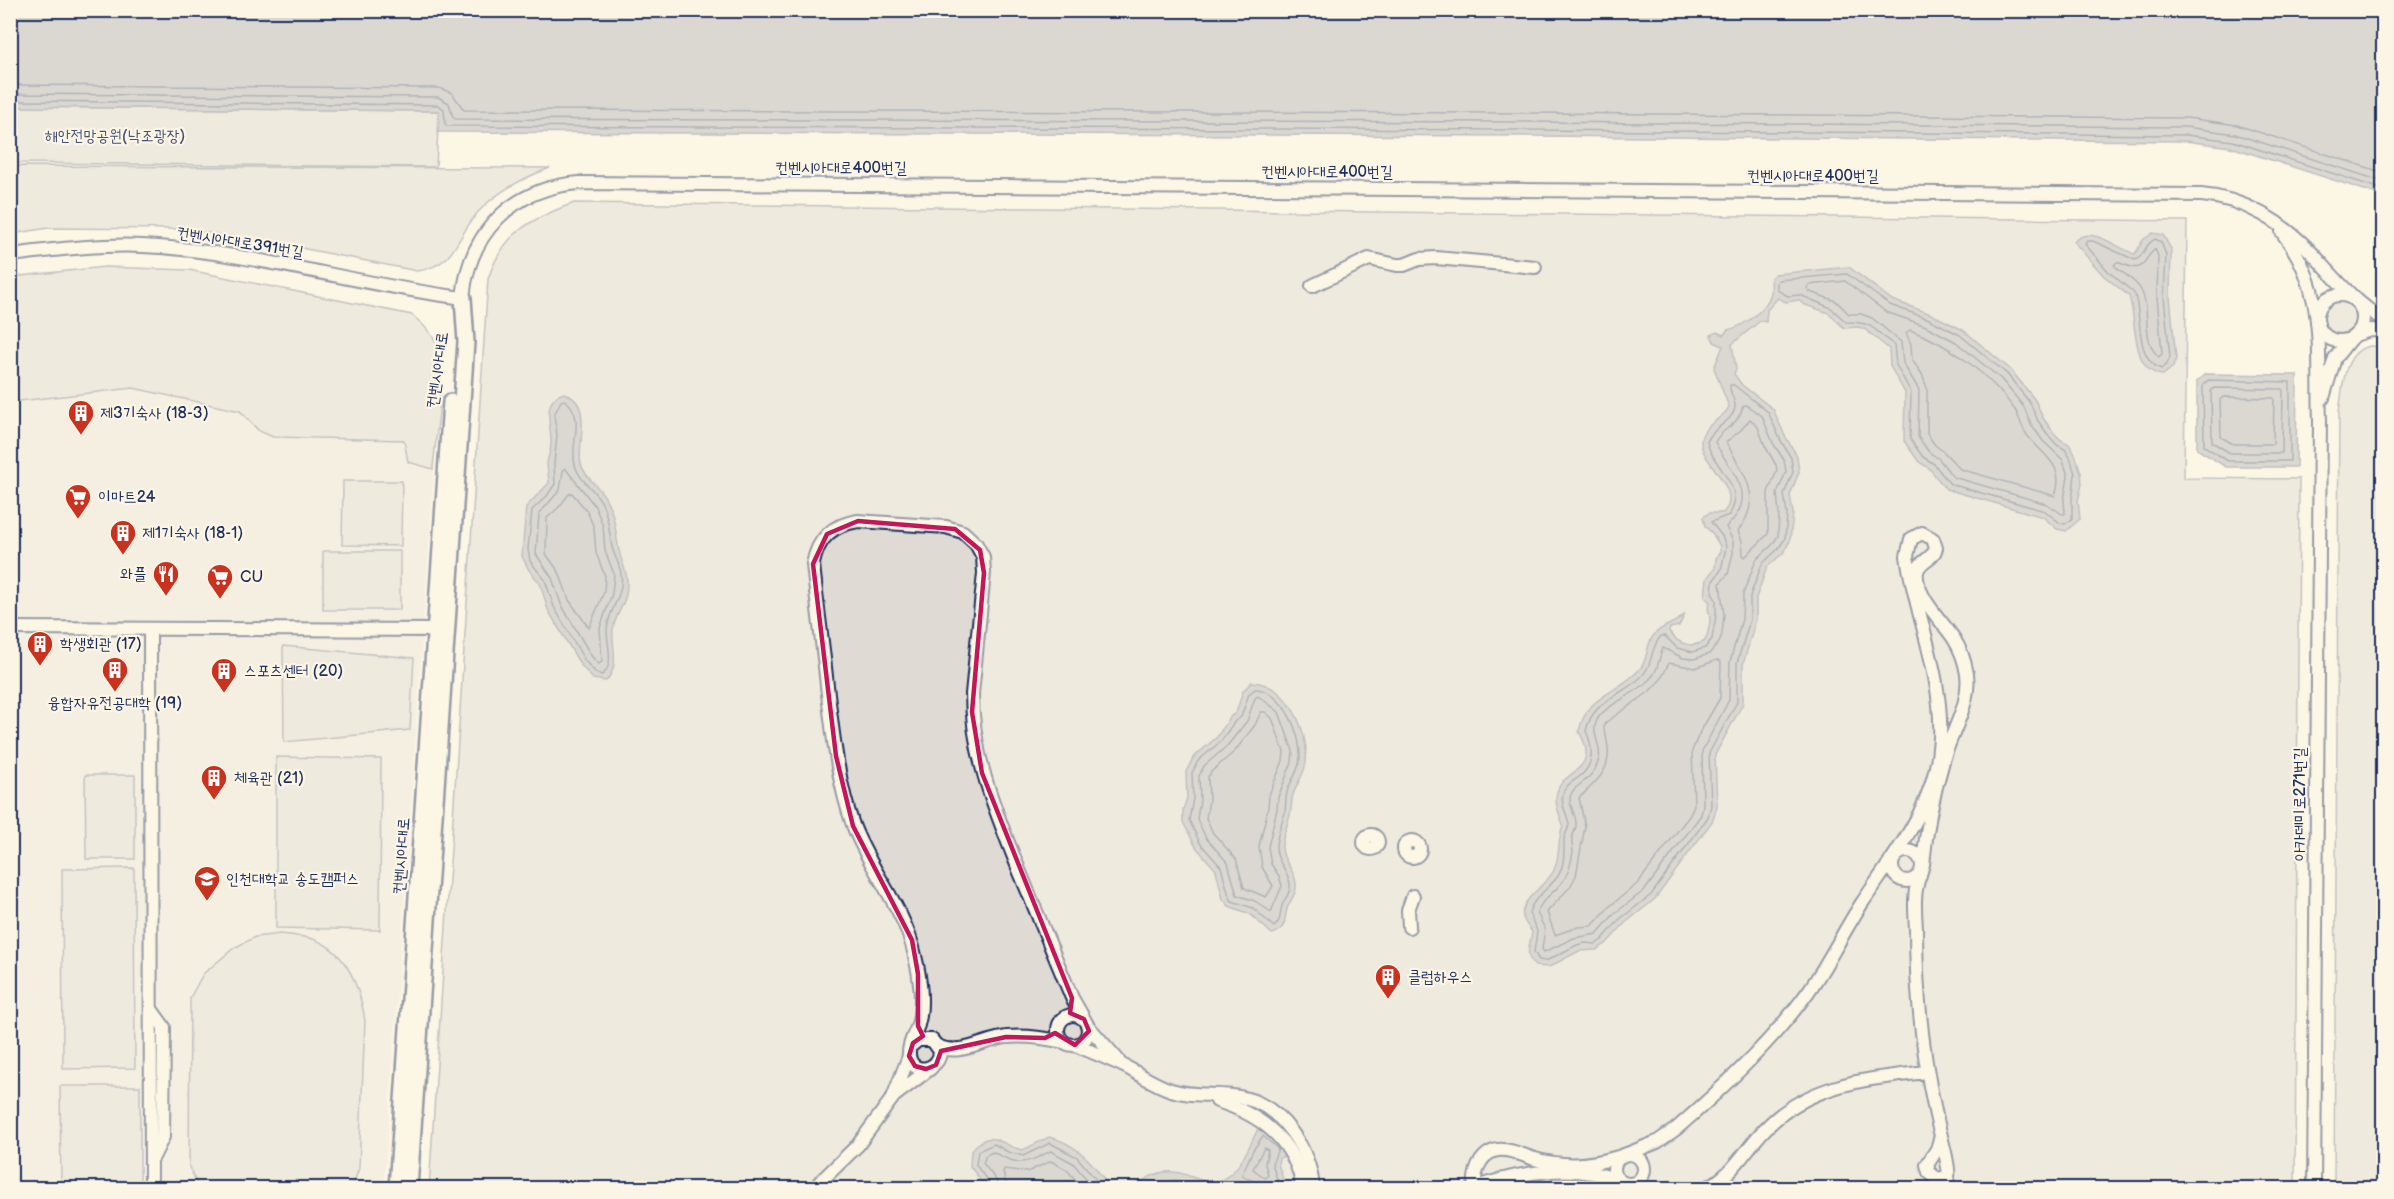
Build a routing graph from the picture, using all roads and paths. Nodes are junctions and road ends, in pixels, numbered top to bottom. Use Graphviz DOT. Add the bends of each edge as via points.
graph roads {
  1 [pos="2275,224"];
  2 [pos="10,255"];
  3 [pos="1535,267"];
  4 [pos="1312,286"];
  5 [pos="463,298"];
  6 [pos="2357,302"];
  7 [pos="464,319"];
  8 [pos="2384,320"];
  9 [pos="2317,322"];
  10 [pos="2384,331"];
  11 [pos="2354,336"];
  12 [pos="2320,420"];
  13 [pos="10,628"];
  14 [pos="150,629"];
  15 [pos="434,630"];
  16 [pos="1895,857"];
  17 [pos="1921,870"];
  18 [pos="1894,875"];
  19 [pos="1879,879"];
  20 [pos="1912,885"];
  21 [pos="1413,896"];
  22 [pos="1409,927"];
  23 [pos="1072,998"];
  24 [pos="1066,1016"];
  25 [pos="1086,1023"];
  26 [pos="918,1026"];
  27 [pos="1058,1029"];
  28 [pos="1045,1038"];
  29 [pos="933,1042"];
  30 [pos="1069,1044"];
  31 [pos="964,1048"];
  32 [pos="910,1052"];
  33 [pos="933,1066"];
  34 [pos="1126,1067"];
  35 [pos="1926,1072"];
  36 [pos="894,1096"];
  37 [pos="1940,1139"];
  38 [pos="1292,1142"];
  39 [pos="1650,1145"];
  40 [pos="1624,1155"];
  41 [pos="1644,1169"];
  42 [pos="1626,1185"];
  43 [pos="151,1188"];
  44 [pos="397,1188"];
  45 [pos="409,1188"];
  46 [pos="814,1188"];
  47 [pos="1303,1188"];
  48 [pos="1313,1188"];
  49 [pos="1474,1188"];
  50 [pos="1647,1188"];
  51 [pos="1706,1188"];
  52 [pos="2314,1188"];
  1 -- 5 [label="street, 컨벤시아대로400번길" via="2252,207 2220,196 2201,195 579,183 531,195 499,217 471,258"];
  1 -- 6 [label="street" via="2300,241"];
  1 -- 9 [label="street" via="2306,271"];
  2 -- 5 [label="street, 컨벤시아대로391번길" via="102,247 164,248 227,255"];
  3 -- 4 [label="street" via="1436,258 1397,265 1369,259"];
  5 -- 7 [label="main road"];
  6 -- 8 [label="street"];
  6 -- 9 [label="street" via="2344,295 2330,297 2320,307"];
  6 -- 11 [label="street" via="2363,319"];
  7 -- 15 [label="main road, 컨벤시아대로" via="452,381"];
  7 -- 45 [label="main road, 컨벤시아대로" via="466,342"];
  9 -- 11 [label="street" via="2329,338 2339,341"];
  9 -- 12 [label="street"];
  10 -- 11 [label="street" via="2370,330"];
  11 -- 12 [label="street" via="2335,358"];
  12 -- 52 [label="street, 아카데미로271번길"];
  13 -- 14 [label="street"];
  14 -- 15 [label="street"];
  14 -- 43 [label="street"];
  15 -- 44 [label="main road, 컨벤시아대로"];
  16 -- 17 [label="street" via="1903,851 1914,852 1921,859"];
  16 -- 17 [label="street" via="1925,804 1940,739 1938,696 1906,556 1911,539 1922,533 1932,538 1936,548 1918,568 1919,586 1959,648 1968,686 1935,790"];
  16 -- 18 [label="street"];
  16 -- 19 [label="street"];
  17 -- 20 [label="street"];
  18 -- 19 [label="street"];
  18 -- 20 [label="street"];
  19 -- 39 [label="street" via="1809,990 1778,1030 1685,1121"];
  20 -- 35 [label="street"];
  21 -- 22 [label="street" via="1408,910"];
  23 -- 24 [label="street"];
  23 -- 25 [label="street"];
  23 -- 26 [label="street" via="989,795 978,752 972,694 984,573 980,550 970,537 955,529 847,523 836,527 819,543 813,564 836,756 846,803 863,851 912,940 919,982"];
  24 -- 25 [label="street" via="1076,1015"];
  24 -- 27 [label="street"];
  25 -- 30 [label="street" via="1087,1036 1080,1044"];
  25 -- 34 [label="street"];
  26 -- 29 [label="street"];
  26 -- 32 [label="street"];
  27 -- 28 [label="street"];
  27 -- 30 [label="street"];
  28 -- 30 [label="street"];
  28 -- 31 [label="street" via="1006,1037"];
  29 -- 31 [label="street" via="946,1050"];
  29 -- 32 [label="street" via="918,1040"];
  29 -- 33 [label="street" via="940,1056"];
  30 -- 34 [label="street"];
  31 -- 33 [label="street"];
  32 -- 33 [label="street" via="915,1066"];
  32 -- 36 [label="street"];
  33 -- 36 [label="street"];
  34 -- 38 [label="street" via="1169,1089 1264,1115 1270,1127"];
  35 -- 37 [label="street"];
  35 -- 51 [label="street" via="1854,1081 1801,1100 1766,1128 1729,1174"];
  36 -- 46 [label="street" via="858,1145"];
  38 -- 47 [label="street"];
  38 -- 48 [label="street" via="1309,1167"];
  39 -- 40 [label="street"];
  39 -- 41 [label="street" via="1644,1155"];
  40 -- 41 [label="street" via="1637,1156"];
  40 -- 42 [label="street" via="1614,1168"];
  40 -- 49 [label="street" via="1573,1165 1498,1150 1480,1163"];
  41 -- 42 [label="street" via="1638,1183"];
  41 -- 50 [label="street" via="1643,1182"];
  42 -- 49 [label="street" via="1594,1173 1566,1171 1516,1177"];
}
